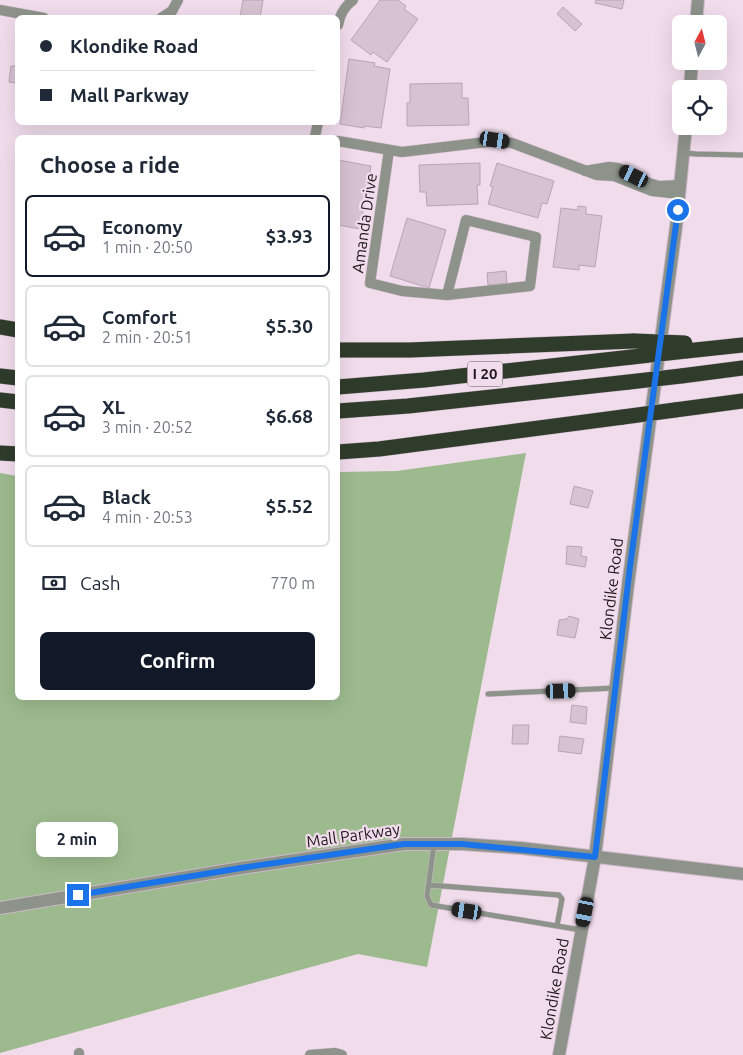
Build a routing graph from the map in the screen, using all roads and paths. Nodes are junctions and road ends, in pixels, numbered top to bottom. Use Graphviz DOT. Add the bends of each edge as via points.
graph roads {
  1 [pos="178,0"];
  2 [pos="353,0"];
  3 [pos="698,0"];
  4 [pos="0,10"];
  5 [pos="28,15"];
  6 [pos="166,15"];
  7 [pos="340,15"];
  8 [pos="697,15"];
  9 [pos="685,135"];
  10 [pos="340,141"];
  11 [pos="389,150"];
  12 [pos="684,152"];
  13 [pos="743,155"];
  14 [pos="680,190"];
  15 [pos="447,295"];
  16 [pos="0,327"];
  17 [pos="15,330"];
  18 [pos="743,345"];
  19 [pos="686,347"];
  20 [pos="340,350"];
  21 [pos="743,368"];
  22 [pos="0,376"];
  23 [pos="15,378"];
  24 [pos="340,387"];
  25 [pos="0,400"];
  26 [pos="743,401"];
  27 [pos="15,402"];
  28 [pos="340,411"];
  29 [pos="340,452"];
  30 [pos="0,453"];
  31 [pos="15,454"];
  32 [pos="615,688"];
  33 [pos="488,694"];
  34 [pos="434,844"];
  35 [pos="595,857"];
  36 [pos="743,874"];
  37 [pos="429,885"];
  38 [pos="0,908"];
  39 [pos="557,926"];
  40 [pos="581,930"];
  41 [pos="310,1055"];
  42 [pos="342,1055"];
  43 [pos="559,1055"];
  1 -- 6 [label="street"];
  2 -- 7 [label="street"];
  3 -- 8 [label="street"];
  4 -- 5 [label="street"];
  9 -- 12 [label="street, Klondike Road"];
  10 -- 11 [label="street"];
  11 -- 14 [label="street" via="402,152 495,140 512,143 584,171 609,166 650,183"];
  11 -- 15 [label="street, Amanda Drive" via="370,283 402,292"];
  12 -- 13 [label="lane"];
  12 -- 14 [label="street, Klondike Road"];
  14 -- 32 [label="street, Klondike Road"];
  15 -- 15 [label="street, Amanda Drive" via="530,286 536,237 466,220"];
  16 -- 17 [label="highway"];
  18 -- 19 [label="highway, I 20"];
  19 -- 20 [label="highway, bridge" via="634,341"];
  19 -- 24 [label="highway, I 20, bridge" via="632,357"];
  21 -- 28 [label="highway, I 20, bridge"];
  22 -- 23 [label="highway"];
  25 -- 27 [label="highway"];
  26 -- 29 [label="highway, bridge"];
  30 -- 31 [label="highway"];
  32 -- 33 [label="lane"];
  32 -- 35 [label="street, Klondike Road"];
  34 -- 35 [label="street, Mall Parkway" via="506,847"];
  34 -- 37 [label="lane"];
  34 -- 38 [label="street, Mall Parkway" via="404,844 315,856"];
  35 -- 36 [label="street, Mall Parkway"];
  35 -- 40 [label="street, Klondike Road"];
  37 -- 39 [label="lane" via="427,896 431,905"];
  37 -- 39 [label="lane" via="559,896 562,899"];
  39 -- 40 [label="lane"];
  40 -- 43 [label="street, Klondike Road"];
  41 -- 42 [label="street"];
}
